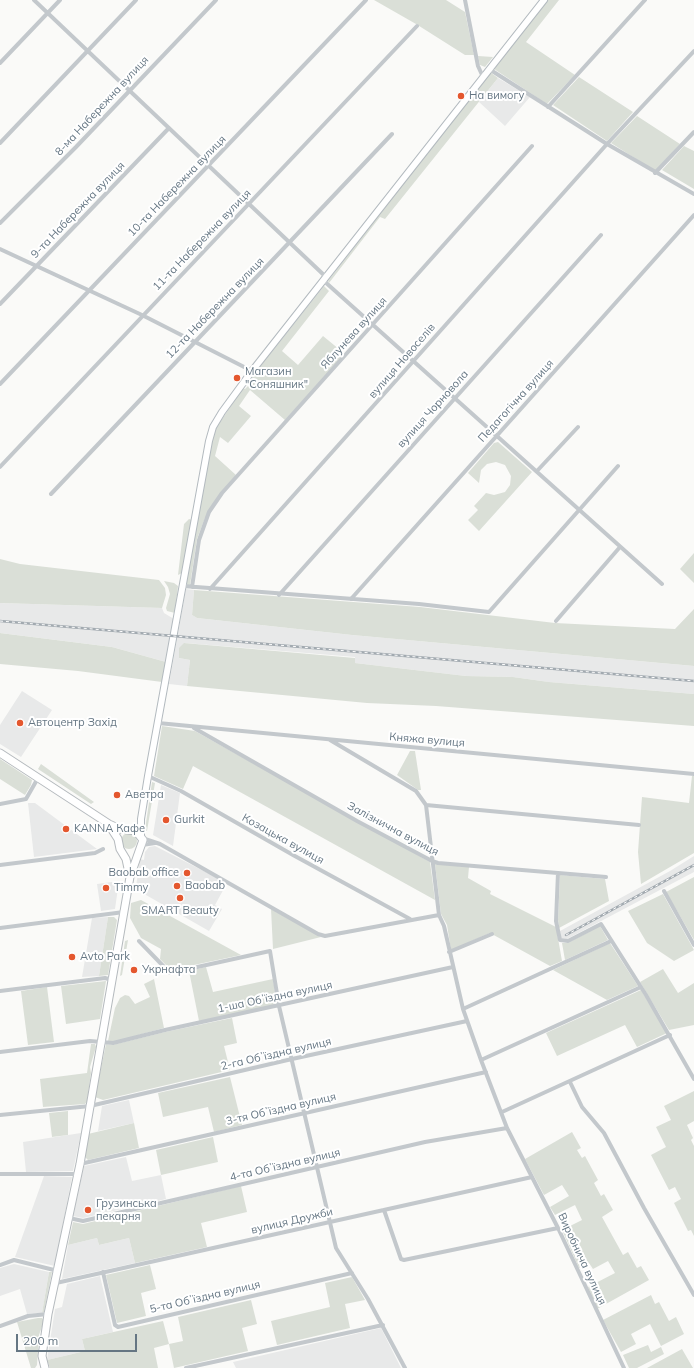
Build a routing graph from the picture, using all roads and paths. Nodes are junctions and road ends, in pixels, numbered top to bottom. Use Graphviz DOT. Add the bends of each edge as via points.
graph roads {
  1 [pos="34,0"];
  2 [pos="60,0"];
  3 [pos="136,0"];
  4 [pos="216,0"];
  5 [pos="366,0"];
  6 [pos="465,0"];
  7 [pos="544,0"];
  8 [pos="645,0"];
  9 [pos="48,13"];
  10 [pos="417,26"];
  11 [pos="88,50"];
  12 [pos="694,51"];
  13 [pos="0,63"];
  14 [pos="489,70"];
  15 [pos="483,77"];
  16 [pos="129,90"];
  17 [pos="548,107"];
  18 [pos="169,128"];
  19 [pos="694,132"];
  20 [pos="392,134"];
  21 [pos="0,143"];
  22 [pos="607,144"];
  23 [pos="532,146"];
  24 [pos="209,166"];
  25 [pos="655,173"];
  26 [pos="694,194"];
  27 [pos="249,204"];
  28 [pos="694,214"];
  29 [pos="0,223"];
  30 [pos="601,235"];
  31 [pos="289,242"];
  32 [pos="0,249"];
  33 [pos="36,266"];
  34 [pos="325,279"];
  35 [pos="89,290"];
  36 [pos="0,304"];
  37 [pos="142,315"];
  38 [pos="373,325"];
  39 [pos="194,342"];
  40 [pos="414,361"];
  41 [pos="252,371"];
  42 [pos="0,384"];
  43 [pos="455,398"];
  44 [pos="578,427"];
  45 [pos="497,435"];
  46 [pos="618,466"];
  47 [pos="0,467"];
  48 [pos="537,471"];
  49 [pos="51,494"];
  50 [pos="579,510"];
  51 [pos="620,547"];
  52 [pos="662,584"];
  53 [pos="183,586"];
  54 [pos="192,587"];
  55 [pos="210,589"];
  56 [pos="278,595"];
  57 [pos="351,599"];
  58 [pos="556,621"];
  59 [pos="158,723"];
  60 [pos="193,727"];
  61 [pos="330,740"];
  62 [pos="0,753"];
  63 [pos="694,774"];
  64 [pos="148,776"];
  65 [pos="38,778"];
  66 [pos="0,804"];
  67 [pos="426,805"];
  68 [pos="141,819"];
  69 [pos="108,824"];
  70 [pos="639,825"];
  71 [pos="128,829"];
  72 [pos="118,839"];
  73 [pos="141,842"];
  74 [pos="160,844"];
  75 [pos="103,849"];
  76 [pos="122,852"];
  77 [pos="432,861"];
  78 [pos="0,865"];
  79 [pos="558,873"];
  80 [pos="130,877"];
  81 [pos="606,877"];
  82 [pos="664,892"];
  83 [pos="124,912"];
  84 [pos="439,914"];
  85 [pos="410,919"];
  86 [pos="0,928"];
  87 [pos="492,934"];
  88 [pos="139,941"];
  89 [pos="611,941"];
  90 [pos="694,945"];
  91 [pos="449,952"];
  92 [pos="453,967"];
  93 [pos="112,980"];
  94 [pos="641,987"];
  95 [pos="0,990"];
  96 [pos="279,1006"];
  97 [pos="463,1009"];
  98 [pos="467,1021"];
  99 [pos="670,1035"];
  100 [pos="101,1042"];
  101 [pos="0,1052"];
  102 [pos="292,1059"];
  103 [pos="481,1060"];
  104 [pos="486,1072"];
  105 [pos="694,1079"];
  106 [pos="570,1082"];
  107 [pos="90,1106"];
  108 [pos="502,1112"];
  109 [pos="304,1113"];
  110 [pos="0,1115"];
  111 [pos="507,1128"];
  112 [pos="80,1164"];
  113 [pos="317,1166"];
  114 [pos="0,1174"];
  115 [pos="78,1174"];
  116 [pos="532,1177"];
  117 [pos="384,1210"];
  118 [pos="68,1218"];
  119 [pos="330,1222"];
  120 [pos="558,1228"];
  121 [pos="0,1265"];
  122 [pos="58,1271"];
  123 [pos="103,1272"];
  124 [pos="352,1273"];
  125 [pos="56,1283"];
  126 [pos="694,1295"];
  127 [pos="48,1314"];
  128 [pos="383,1325"];
  129 [pos="0,1326"];
  130 [pos="44,1368"];
  131 [pos="186,1368"];
  132 [pos="405,1368"];
  133 [pos="624,1368"];
  1 -- 9 [label="street"];
  2 -- 9 [label="street"];
  3 -- 11 [label="street"];
  4 -- 16 [label="street, 8-ма Набережна вулиця"];
  5 -- 24 [label="street, 10-та Набережна вулиця"];
  6 -- 15 [label="street" via="478,66"];
  7 -- 14 [label="street"];
  8 -- 17 [label="street"];
  9 -- 11 [label="street"];
  9 -- 13 [label="street"];
  10 -- 27 [label="street, 11-та Набережна вулиця"];
  11 -- 16 [label="street"];
  11 -- 21 [label="street"];
  12 -- 22 [label="street, вулиця Новоселів"];
  14 -- 15 [label="street"];
  14 -- 17 [label="street"];
  15 -- 34 [label="street"];
  16 -- 18 [label="street"];
  16 -- 29 [label="street, 8-ма Набережна вулиця"];
  17 -- 22 [label="street"];
  18 -- 24 [label="street"];
  18 -- 33 [label="street, 9-та Набережна вулиця"];
  19 -- 25 [label="street"];
  20 -- 31 [label="street, 12-та Набережна вулиця"];
  22 -- 25 [label="street"];
  22 -- 40 [label="street, вулиця Новоселів"];
  23 -- 38 [label="street, Яблунева вулиця"];
  24 -- 27 [label="street"];
  24 -- 35 [label="street, 10-та Набережна вулиця"];
  25 -- 26 [label="street"];
  27 -- 31 [label="street"];
  27 -- 37 [label="street, 11-та Набережна вулиця"];
  28 -- 45 [label="street, Педагогічна вулиця"];
  30 -- 43 [label="street, вулиця Чорновола"];
  31 -- 34 [label="street"];
  31 -- 39 [label="street, 12-та Набережна вулиця"];
  32 -- 33 [label="street"];
  33 -- 35 [label="street"];
  33 -- 36 [label="street, 9-та Набережна вулиця"];
  34 -- 38 [label="street"];
  34 -- 41 [label="street"];
  35 -- 37 [label="street"];
  35 -- 42 [label="street, 10-та Набережна вулиця"];
  37 -- 39 [label="street"];
  37 -- 47 [label="street, 11-та Набережна вулиця"];
  38 -- 40 [label="street"];
  38 -- 54 [label="street, Яблунева вулиця" via="215,503 206,518 199,540"];
  39 -- 41 [label="street"];
  39 -- 49 [label="street, 12-та Набережна вулиця"];
  40 -- 43 [label="street"];
  40 -- 55 [label="street, вулиця Новоселів"];
  41 -- 53 [label="street" via="213,426"];
  43 -- 45 [label="street"];
  43 -- 56 [label="street, вулиця Чорновола"];
  44 -- 48 [label="street"];
  45 -- 48 [label="street"];
  45 -- 57 [label="street, Педагогічна вулиця"];
  46 -- 50 [label="street"];
  48 -- 50 [label="street"];
  50 -- 51 [label="street"];
  50 -- 57 [label="street" via="490,612"];
  51 -- 52 [label="street"];
  51 -- 58 [label="street"];
  53 -- 54 [label="street"];
  53 -- 59 [label="street"];
  54 -- 55 [label="street"];
  55 -- 56 [label="street"];
  56 -- 57 [label="street"];
  59 -- 60 [label="street, Княжа вулиця"];
  59 -- 64 [label="street"];
  60 -- 61 [label="street, Княжа вулиця"];
  60 -- 77 [label="street, Залізнична вулиця"];
  61 -- 63 [label="street, Княжа вулиця"];
  61 -- 67 [label="street" via="416,791"];
  62 -- 65 [label="main road"];
  64 -- 68 [label="street"];
  64 -- 85 [label="street, Козацька вулиця" via="181,791"];
  65 -- 66 [label="street" via="26,799"];
  65 -- 69 [label="main road"];
  67 -- 70 [label="street"];
  67 -- 77 [label="street, Виробнича вулиця"];
  68 -- 71 [label="street"];
  68 -- 73 [label="street"];
  69 -- 71 [label="main road"];
  69 -- 72 [label="main road"];
  71 -- 72 [label="main road" via="121,833"];
  71 -- 73 [label="main road" via="136,831"];
  72 -- 76 [label="main road" via="118,846"];
  73 -- 74 [label="street"];
  73 -- 74 [label="street"];
  73 -- 76 [label="main road" via="131,854"];
  73 -- 80 [label="main road"];
  74 -- 85 [label="street" via="318,934 335,935"];
  75 -- 78 [label="street" via="95,853"];
  76 -- 80 [label="main road"];
  77 -- 79 [label="street, Залізнична вулиця"];
  77 -- 84 [label="street, Виробнича вулиця"];
  79 -- 81 [label="street, Залізнична вулиця"];
  79 -- 89 [label="street" via="556,921 560,940 568,941 601,924"];
  80 -- 83 [label="main road"];
  82 -- 90 [label="street"];
  83 -- 86 [label="street"];
  83 -- 93 [label="main road"];
  84 -- 85 [label="street"];
  84 -- 91 [label="street, Виробнича вулиця"];
  87 -- 91 [label="street"];
  88 -- 96 [label="street" via="170,973 270,951"];
  89 -- 94 [label="street"];
  89 -- 97 [label="street"];
  91 -- 92 [label="street, Виробнича вулиця"];
  92 -- 96 [label="street, 1-ша Обʼїздна вулиця"];
  92 -- 97 [label="street, Виробнича вулиця"];
  93 -- 95 [label="street" via="105,978"];
  93 -- 100 [label="main road"];
  94 -- 99 [label="street"];
  94 -- 103 [label="street"];
  96 -- 100 [label="street, 1-ша Обʼїздна вулиця" via="165,1030 113,1044"];
  96 -- 102 [label="street"];
  97 -- 98 [label="street, Виробнича вулиця"];
  98 -- 102 [label="street, 2-га Обʼїздна вулиця"];
  98 -- 103 [label="street, Виробнича вулиця"];
  99 -- 105 [label="street"];
  99 -- 106 [label="street"];
  100 -- 101 [label="street, 1-ша Обʼїздна вулиця"];
  100 -- 107 [label="main road"];
  102 -- 107 [label="street, 2-га Обʼїздна вулиця"];
  102 -- 109 [label="street"];
  103 -- 104 [label="street, Виробнича вулиця"];
  104 -- 108 [label="street, Виробнича вулиця"];
  104 -- 109 [label="street, 3-тя Обʼїздна вулиця"];
  106 -- 108 [label="street"];
  106 -- 126 [label="street" via="582,1107 604,1133"];
  107 -- 110 [label="street, 2-га Обʼїздна вулиця"];
  107 -- 112 [label="main road"];
  108 -- 111 [label="street, Виробнича вулиця"];
  109 -- 112 [label="street, 3-тя Обʼїздна вулиця"];
  109 -- 113 [label="street"];
  111 -- 113 [label="street, 4-та Обʼїздна вулиця" via="425,1142"];
  111 -- 116 [label="street, Виробнича вулиця"];
  112 -- 115 [label="main road"];
  113 -- 118 [label="street, 4-та Обʼїздна вулиця" via="83,1221"];
  113 -- 119 [label="street"];
  114 -- 115 [label="street"];
  115 -- 118 [label="main road"];
  116 -- 117 [label="street, вулиця Дружби"];
  116 -- 120 [label="street, Виробнича вулиця"];
  117 -- 119 [label="street, вулиця Дружби"];
  117 -- 120 [label="street" via="401,1259 404,1260"];
  118 -- 122 [label="main road"];
  119 -- 123 [label="street, вулиця Дружби"];
  119 -- 124 [label="street" via="336,1248"];
  120 -- 133 [label="street, Виробнича вулиця"];
  121 -- 122 [label="street" via="14,1260"];
  122 -- 125 [label="main road"];
  123 -- 124 [label="street, 5-та Обʼїздна вулиця" via="115,1325 118,1326"];
  123 -- 125 [label="street, вулиця Дружби"];
  124 -- 128 [label="street"];
  125 -- 127 [label="main road"];
  127 -- 129 [label="street" via="28,1316"];
  127 -- 130 [label="main road" via="42,1356"];
  128 -- 131 [label="street"];
  128 -- 132 [label="street"];
}
